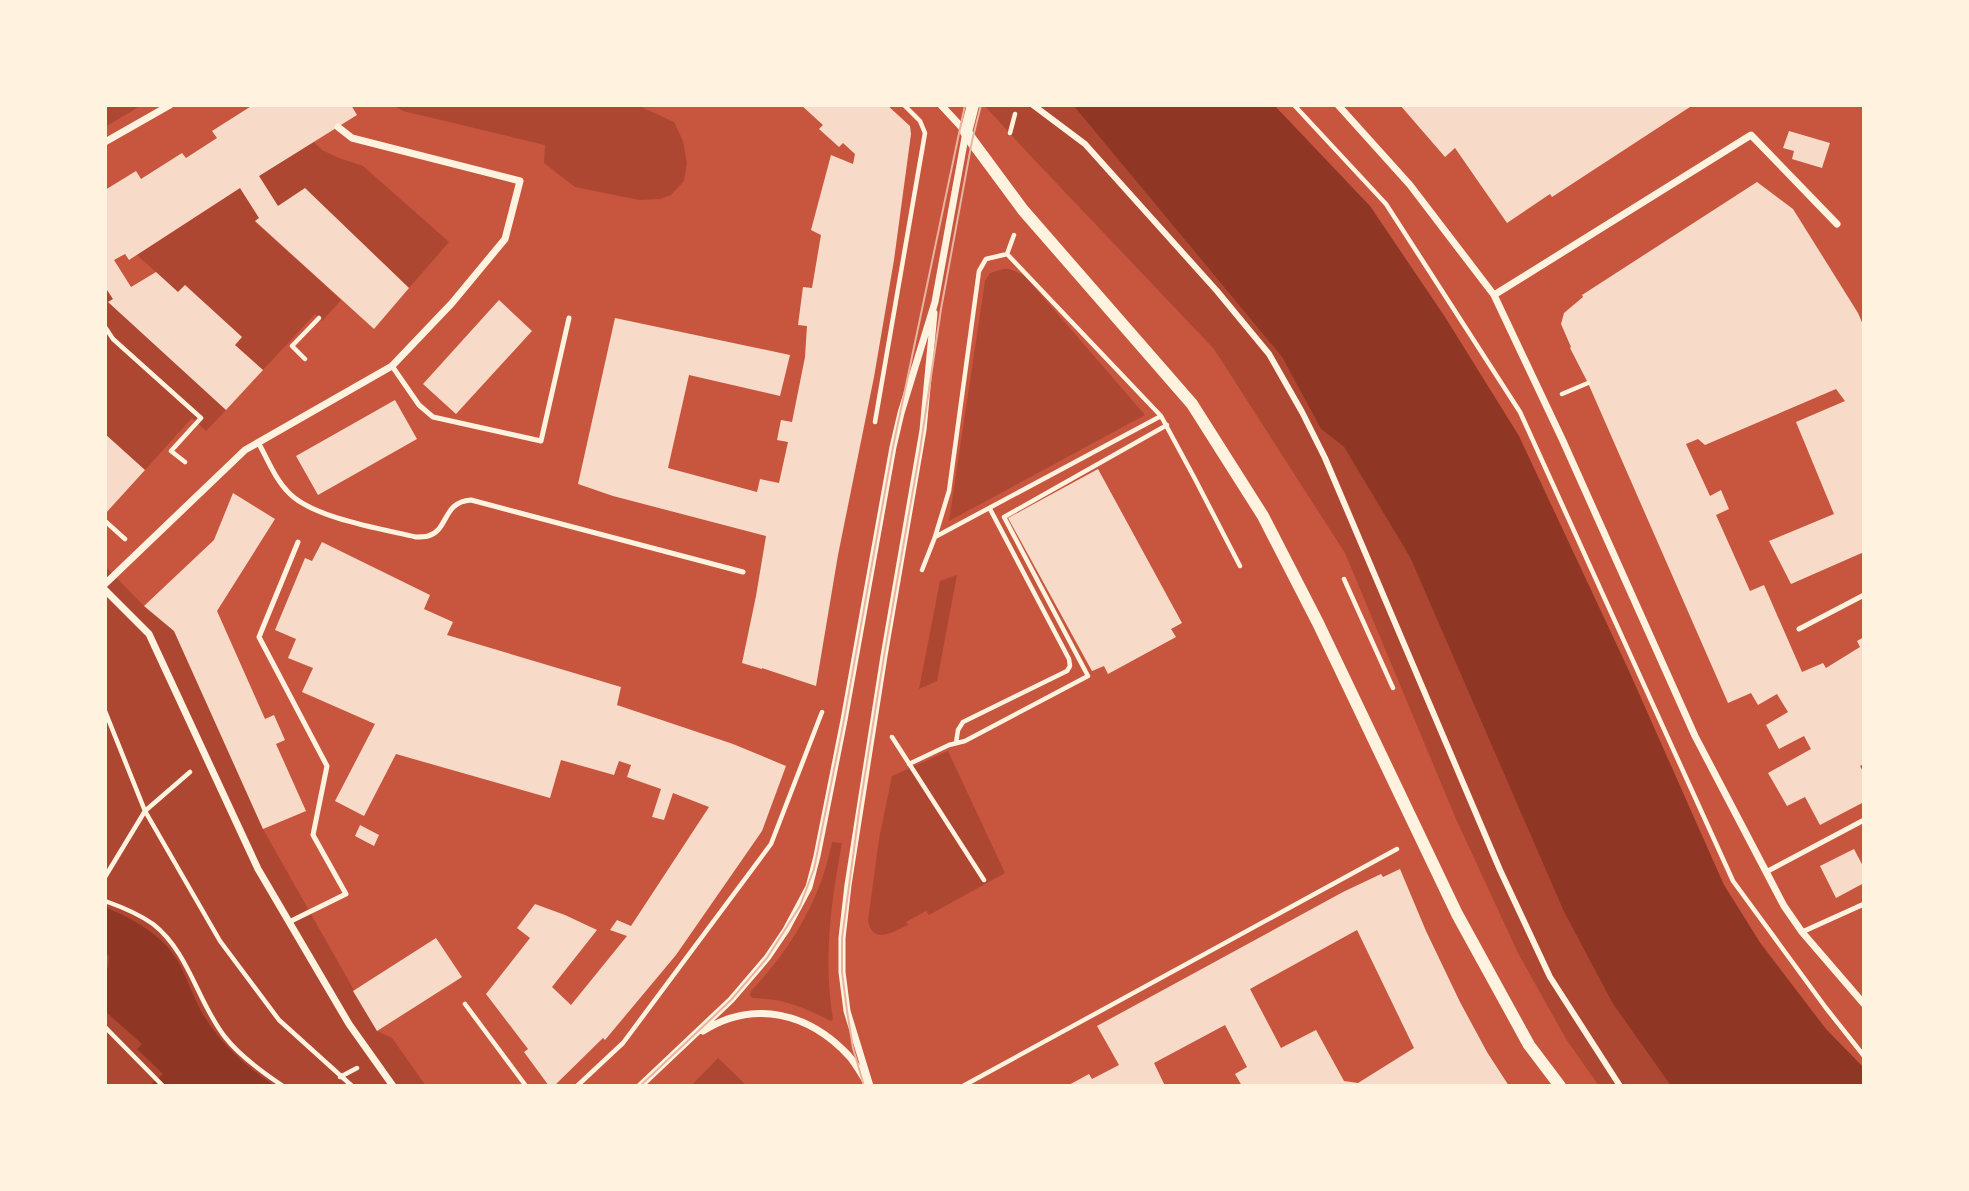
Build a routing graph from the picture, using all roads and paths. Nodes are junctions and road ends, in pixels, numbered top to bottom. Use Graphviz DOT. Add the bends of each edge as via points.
graph roads {
  1 [pos="170,105"];
  2 [pos="904,105"];
  3 [pos="941,105"];
  4 [pos="973,105"];
  5 [pos="1017,105"];
  6 [pos="1032,105"];
  7 [pos="1294,105"];
  8 [pos="1338,105"];
  9 [pos="338,127"];
  10 [pos="966,132"];
  11 [pos="1010,134"];
  12 [pos="105,142"];
  13 [pos="1837,224"];
  14 [pos="1494,295"];
  15 [pos="935,302"];
  16 [pos="319,318"];
  17 [pos="569,318"];
  18 [pos="105,327"];
  19 [pos="305,359"];
  20 [pos="392,366"];
  21 [pos="1161,415"];
  22 [pos="875,422"];
  23 [pos="1167,425"];
  24 [pos="258,442"];
  25 [pos="184,462"];
  26 [pos="990,509"];
  27 [pos="298,542"];
  28 [pos="1240,566"];
  29 [pos="743,572"];
  30 [pos="1344,579"];
  31 [pos="105,584"];
  32 [pos="105,590"];
  33 [pos="1864,595"];
  34 [pos="1799,629"];
  35 [pos="1393,688"];
  36 [pos="105,711"];
  37 [pos="822,712"];
  38 [pos="891,736"];
  39 [pos="956,743"];
  40 [pos="206,757"];
  41 [pos="909,764"];
  42 [pos="145,811"];
  43 [pos="1864,820"];
  44 [pos="1396,849"];
  45 [pos="1766,872"];
  46 [pos="105,877"];
  47 [pos="984,880"];
  48 [pos="105,901"];
  49 [pos="1864,904"];
  50 [pos="289,922"];
  51 [pos="1802,932"];
  52 [pos="465,1004"];
  53 [pos="1864,1004"];
  54 [pos="105,1027"];
  55 [pos="682,1045"];
  56 [pos="1864,1056"];
  57 [pos="163,1086"];
  58 [pos="282,1086"];
  59 [pos="352,1086"];
  60 [pos="393,1086"];
  61 [pos="526,1086"];
  62 [pos="577,1086"];
  63 [pos="640,1086"];
  64 [pos="870,1086"];
  65 [pos="962,1086"];
  66 [pos="1560,1086"];
  67 [pos="1620,1086"];
  1 -- 12 [label="street"];
  2 -- 22 [label="path" via="925,133"];
  3 -- 10 [label="street"];
  4 -- 10 [label="street"];
  5 -- 11 [label="path"];
  6 -- 67 [label="street" via="1085,144 1269,354 1325,458 1550,977"];
  7 -- 56 [label="path" via="1386,204 1520,412 1733,881"];
  8 -- 14 [label="street" via="1410,185"];
  9 -- 20 [label="street" via="352,138 520,181 505,239"];
  10 -- 15 [label="street"];
  10 -- 66 [label="street" via="1023,210 1192,404 1264,516 1457,914 1529,1045"];
  13 -- 14 [label="street" via="1751,135"];
  14 -- 45 [label="street" via="1695,736"];
  15 -- 55 [label="street" via="893,447 809,887 767,958 731,1000"];
  15 -- 64 [label="street" via="923,430 842,937 847,1011"];
  16 -- 19 [label="path" via="292,346"];
  17 -- 20 [label="lane" via="541,441 433,417"];
  18 -- 25 [label="path" via="201,418 171,451"];
  20 -- 24 [label="street"];
  21 -- 23 [label="path"];
  21 -- 26 [label="path"];
  21 -- 26 [label="path" via="1007,254 986,259 979,271 949,491 935,537"];
  23 -- 28 [label="path"];
  23 -- 39 [label="path" via="1004,517 1088,676"];
  24 -- 29 [label="lane" via="291,495 336,517 428,536 438,531 454,505 471,500"];
  24 -- 31 [label="street" via="244,450"];
  26 -- 39 [label="path" via="1070,666 963,722"];
  27 -- 50 [label="lane" via="259,637 327,766 313,835 346,894"];
  30 -- 35 [label="path"];
  32 -- 40 [label="street" via="149,634"];
  33 -- 34 [label="lane"];
  36 -- 42 [label="path"];
  37 -- 62 [label="path" via="771,845 623,1043"];
  38 -- 41 [label="path"];
  39 -- 41 [label="path"];
  40 -- 42 [label="path"];
  40 -- 50 [label="street" via="258,869"];
  41 -- 47 [label="path"];
  42 -- 46 [label="path"];
  42 -- 59 [label="path" via="220,941 279,1020"];
  43 -- 45 [label="lane"];
  44 -- 65 [label="path"];
  45 -- 51 [label="street"];
  48 -- 58 [label="path" via="141,916 169,940 226,1039"];
  49 -- 51 [label="lane"];
  50 -- 60 [label="street" via="349,1024"];
  51 -- 53 [label="street"];
  52 -- 61 [label="path"];
  54 -- 57 [label="path"];
  55 -- 63 [label="street"];
  55 -- 64 [label="street" via="715,1024 739,1016 784,1015 830,1040"];
}
